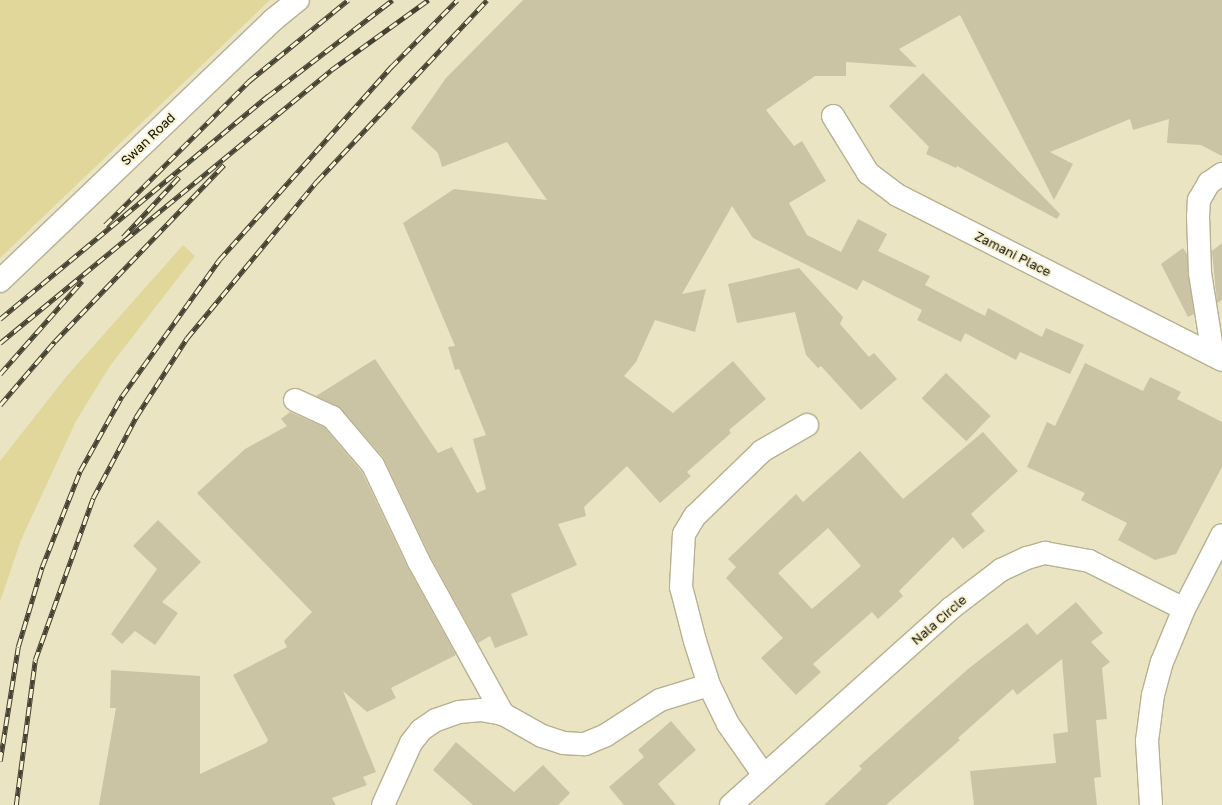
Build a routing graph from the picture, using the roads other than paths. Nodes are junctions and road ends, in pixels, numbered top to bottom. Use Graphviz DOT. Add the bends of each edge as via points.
graph roads {
  1 [pos="298,0"];
  2 [pos="833,116"];
  3 [pos="1222,174"];
  4 [pos="0,281"];
  5 [pos="1217,357"];
  6 [pos="295,400"];
  7 [pos="806,425"];
  8 [pos="1222,535"];
  9 [pos="1184,609"];
  10 [pos="709,685"];
  11 [pos="503,714"];
  12 [pos="763,774"];
  13 [pos="383,805"];
  14 [pos="731,805"];
  15 [pos="1151,805"];
  1 -- 4 [label="street, Swan Road" via="273,20"];
  2 -- 5 [label="street, Zamani Place" via="868,173 897,195"];
  3 -- 5 [label="street" via="1209,182 1199,200 1198,217 1200,273"];
  6 -- 11 [label="street" via="332,417 373,465 419,562"];
  7 -- 10 [label="street" via="762,450 695,516 684,534 681,587"];
  8 -- 9 [label="street"];
  9 -- 12 [label="street, Nala Circle" via="1089,561 1045,553 1027,558 1001,570 950,610"];
  9 -- 15 [label="street" via="1162,662 1153,695 1147,741"];
  10 -- 11 [label="street" via="660,700 606,735 585,744 563,743 542,736"];
  10 -- 12 [label="street" via="738,741"];
  11 -- 13 [label="street" via="481,710 459,712 436,720 421,730 395,773"];
  12 -- 14 [label="street, Nala Circle"];
}
